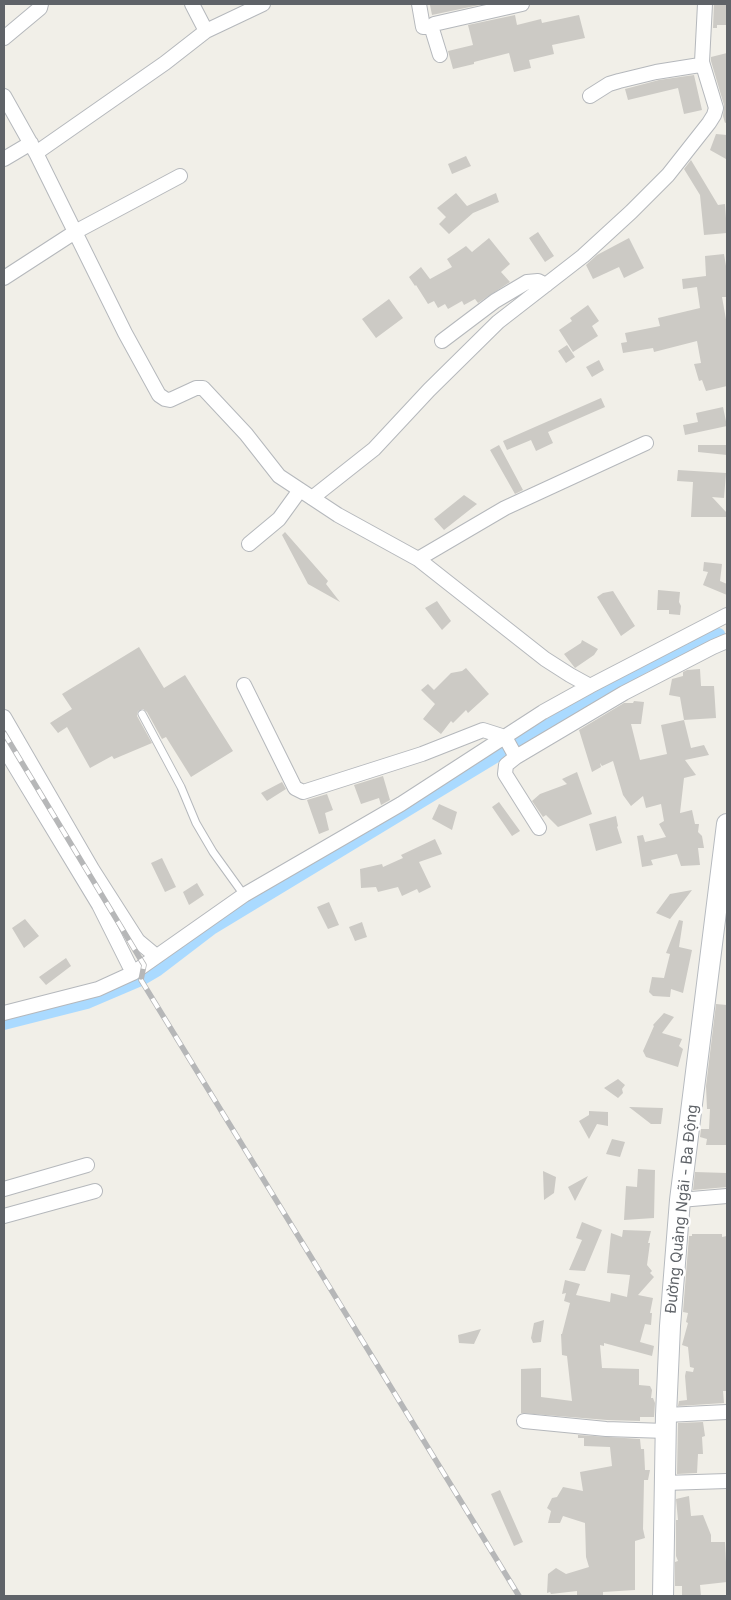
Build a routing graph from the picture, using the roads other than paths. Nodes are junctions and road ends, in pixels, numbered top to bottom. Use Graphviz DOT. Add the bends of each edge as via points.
graph roads {
  1 [pos="41,4"];
  2 [pos="192,4"];
  3 [pos="263,4"];
  4 [pos="419,4"];
  5 [pos="522,4"];
  6 [pos="705,4"];
  7 [pos="432,26"];
  8 [pos="206,31"];
  9 [pos="4,38"];
  10 [pos="440,55"];
  11 [pos="702,62"];
  12 [pos="4,96"];
  13 [pos="590,96"];
  14 [pos="727,113"];
  15 [pos="711,120"];
  16 [pos="34,148"];
  17 [pos="4,159"];
  18 [pos="180,176"];
  19 [pos="75,232"];
  20 [pos="4,278"];
  21 [pos="546,285"];
  22 [pos="442,341"];
  23 [pos="646,443"];
  24 [pos="306,494"];
  25 [pos="249,544"];
  26 [pos="418,559"];
  27 [pos="727,615"];
  28 [pos="727,641"];
  29 [pos="244,685"];
  30 [pos="590,686"];
  31 [pos="142,714"];
  32 [pos="4,717"];
  33 [pos="510,747"];
  34 [pos="4,748"];
  35 [pos="727,824"];
  36 [pos="539,828"];
  37 [pos="244,894"];
  38 [pos="156,956"];
  39 [pos="133,973"];
  40 [pos="4,1013"];
  41 [pos="87,1166"];
  42 [pos="4,1189"];
  43 [pos="94,1191"];
  44 [pos="727,1196"];
  45 [pos="680,1200"];
  46 [pos="4,1216"];
  47 [pos="727,1412"];
  48 [pos="524,1421"];
  49 [pos="666,1423"];
  50 [pos="727,1481"];
  51 [pos="665,1483"];
  52 [pos="663,1596"];
  1 -- 9 [label="street"];
  2 -- 8 [label="street"];
  3 -- 8 [label="street"];
  4 -- 7 [label="street" via="424,27"];
  5 -- 7 [label="street"];
  6 -- 11 [label="street"];
  7 -- 10 [label="street"];
  8 -- 16 [label="street" via="165,63"];
  11 -- 13 [label="street" via="700,65 619,80"];
  11 -- 15 [label="street" via="716,108"];
  12 -- 16 [label="street"];
  14 -- 15 [label="street"];
  15 -- 21 [label="street" via="668,175 631,212"];
  16 -- 17 [label="street"];
  16 -- 19 [label="street"];
  18 -- 19 [label="street"];
  19 -- 20 [label="street"];
  19 -- 24 [label="street" via="159,395 170,400 203,388 279,476"];
  21 -- 22 [label="street" via="534,280 527,282 495,301"];
  21 -- 24 [label="street" via="498,322 428,390 374,449"];
  23 -- 26 [label="street" via="505,508"];
  24 -- 25 [label="street"];
  24 -- 26 [label="street"];
  26 -- 30 [label="street" via="545,659"];
  27 -- 30 [label="street"];
  28 -- 33 [label="street"];
  29 -- 33 [label="street" via="295,788 303,792 422,754 483,730"];
  30 -- 33 [label="street" via="543,712"];
  31 -- 37 [label="lane" via="181,786 196,822"];
  32 -- 38 [label="street" via="97,877 138,941"];
  33 -- 36 [label="street" via="505,774"];
  33 -- 37 [label="street" via="401,804"];
  34 -- 39 [label="street" via="99,905"];
  35 -- 45 [label="main road, Đường Quảng Ngãi - Ba Động"];
  37 -- 38 [label="street"];
  38 -- 39 [label="street"];
  39 -- 40 [label="street" via="98,989"];
  41 -- 42 [label="street"];
  43 -- 46 [label="street"];
  44 -- 45 [label="street"];
  45 -- 49 [label="main road, Đường Quảng Ngãi - Ba Động"];
  47 -- 49 [label="street"];
  48 -- 49 [label="street" via="606,1429"];
  49 -- 51 [label="main road, Đường Quảng Ngãi - Ba Động"];
  50 -- 51 [label="street"];
  51 -- 52 [label="main road, Đường Quảng Ngãi - Ba Động"];
}
